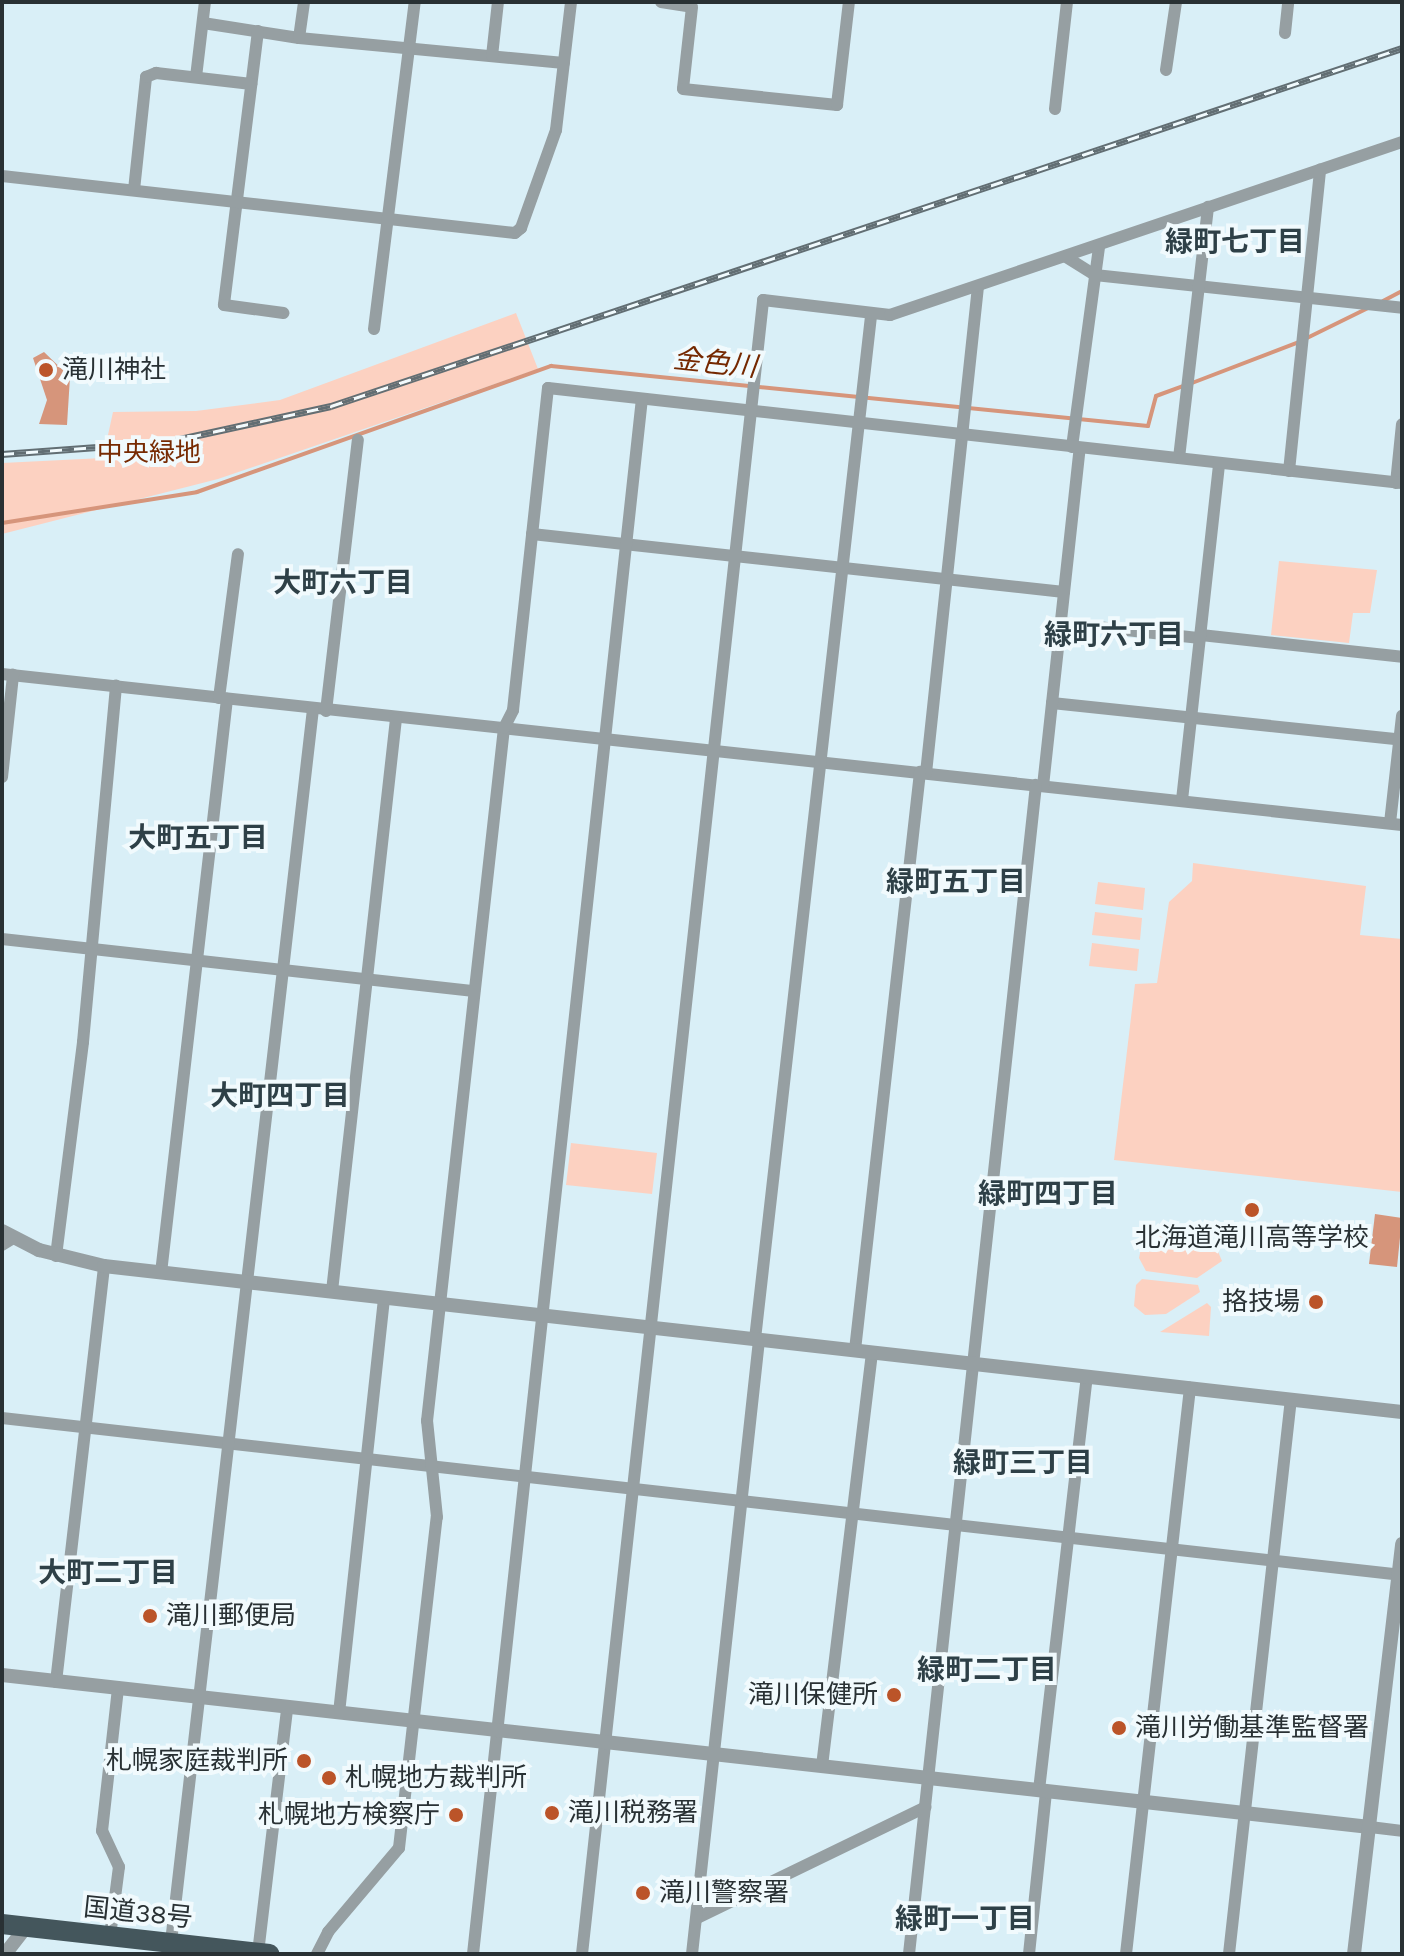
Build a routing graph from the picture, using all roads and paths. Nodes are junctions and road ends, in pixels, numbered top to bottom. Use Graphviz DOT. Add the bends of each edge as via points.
graph roads {
  1 [pos="205,2"];
  2 [pos="304,2"];
  3 [pos="415,2"];
  4 [pos="498,2"];
  5 [pos="571,2"];
  6 [pos="661,2"];
  7 [pos="849,2"];
  8 [pos="1067,2"];
  9 [pos="1176,2"];
  10 [pos="1288,2"];
  11 [pos="693,5"];
  12 [pos="203,23"];
  13 [pos="258,31"];
  14 [pos="1285,33"];
  15 [pos="299,38"];
  16 [pos="410,48"];
  17 [pos="492,56"];
  18 [pos="564,63"];
  19 [pos="1166,70"];
  20 [pos="196,77"];
  21 [pos="251,84"];
  22 [pos="1055,109"];
  23 [pos="1402,142"];
  24 [pos="1320,170"];
  25 [pos="2,176"];
  26 [pos="134,190"];
  27 [pos="236,201"];
  28 [pos="1208,207"];
  29 [pos="390,217"];
  30 [pos="1099,246"];
  31 [pos="1066,257"];
  32 [pos="1095,275"];
  33 [pos="978,287"];
  34 [pos="1198,287"];
  35 [pos="1305,298"];
  36 [pos="1402,308"];
  37 [pos="283,313"];
  38 [pos="871,316"];
  39 [pos="374,329"];
  40 [pos="642,399"];
  41 [pos="749,411"];
  42 [pos="856,422"];
  43 [pos="1402,424"];
  44 [pos="965,435"];
  45 [pos="358,440"];
  46 [pos="1076,448"];
  47 [pos="1179,458"];
  48 [pos="1219,463"];
  49 [pos="1289,471"];
  50 [pos="1399,483"];
  51 [pos="532,534"];
  52 [pos="627,544"];
  53 [pos="238,554"];
  54 [pos="734,554"];
  55 [pos="840,569"];
  56 [pos="950,581"];
  57 [pos="1064,592"];
  58 [pos="1061,623"];
  59 [pos="1201,636"];
  60 [pos="1402,657"];
  61 [pos="8,675"];
  62 [pos="116,686"];
  63 [pos="223,699"];
  64 [pos="1052,703"];
  65 [pos="320,710"];
  66 [pos="1402,716"];
  67 [pos="1192,717"];
  68 [pos="396,719"];
  69 [pos="504,728"];
  70 [pos="604,737"];
  71 [pos="1401,740"];
  72 [pos="712,749"];
  73 [pos="820,761"];
  74 [pos="923,772"];
  75 [pos="2,777"];
  76 [pos="1039,785"];
  77 [pos="1182,800"];
  78 [pos="1396,824"];
  79 [pos="2,939"];
  80 [pos="91,949"];
  81 [pos="197,962"];
  82 [pos="283,971"];
  83 [pos="366,979"];
  84 [pos="474,991"];
  85 [pos="6,1238"];
  86 [pos="56,1256"];
  87 [pos="104,1266"];
  88 [pos="161,1273"];
  89 [pos="248,1283"];
  90 [pos="332,1291"];
  91 [pos="384,1297"];
  92 [pos="439,1304"];
  93 [pos="541,1315"];
  94 [pos="648,1327"];
  95 [pos="757,1339"];
  96 [pos="855,1350"];
  97 [pos="872,1352"];
  98 [pos="975,1363"];
  99 [pos="1087,1377"];
  100 [pos="1190,1388"];
  101 [pos="1291,1399"];
  102 [pos="1402,1412"];
  103 [pos="2,1418"];
  104 [pos="84,1428"];
  105 [pos="227,1446"];
  106 [pos="366,1459"];
  107 [pos="431,1467"];
  108 [pos="527,1477"];
  109 [pos="633,1490"];
  110 [pos="743,1501"];
  111 [pos="850,1514"];
  112 [pos="958,1525"];
  113 [pos="1068,1538"];
  114 [pos="1402,1544"];
  115 [pos="1172,1551"];
  116 [pos="1275,1561"];
  117 [pos="1400,1575"];
  118 [pos="2,1675"];
  119 [pos="56,1682"];
  120 [pos="118,1688"];
  121 [pos="198,1698"];
  122 [pos="287,1708"];
  123 [pos="339,1713"];
  124 [pos="414,1721"];
  125 [pos="498,1731"];
  126 [pos="604,1742"];
  127 [pos="714,1755"];
  128 [pos="822,1766"];
  129 [pos="929,1779"];
  130 [pos="1042,1791"];
  131 [pos="1143,1802"];
  132 [pos="926,1807"];
  133 [pos="1244,1813"];
  134 [pos="1370,1827"];
  135 [pos="1402,1831"];
  136 [pos="697,1918"];
  137 [pos="2,1924"];
  138 [pos="26,1927"];
  139 [pos="110,1936"];
  140 [pos="171,1942"];
  141 [pos="144,1947"];
  142 [pos="258,1953"];
  143 [pos="5,1954"];
  144 [pos="269,1954"];
  145 [pos="317,1954"];
  146 [pos="473,1954"];
  147 [pos="582,1954"];
  148 [pos="692,1954"];
  149 [pos="909,1954"];
  150 [pos="1029,1954"];
  151 [pos="1126,1954"];
  152 [pos="1229,1954"];
  153 [pos="1354,1954"];
  1 -- 12 [label="street"];
  2 -- 15 [label="street"];
  3 -- 16 [label="street"];
  4 -- 17 [label="street"];
  5 -- 18 [label="street"];
  6 -- 11 [label="street"];
  7 -- 11 [label="street" via="837,105 683,89"];
  8 -- 22 [label="street"];
  9 -- 19 [label="street"];
  10 -- 14 [label="street"];
  12 -- 13 [label="street"];
  12 -- 20 [label="street"];
  13 -- 15 [label="street"];
  13 -- 21 [label="street"];
  15 -- 16 [label="street"];
  16 -- 17 [label="street"];
  16 -- 29 [label="street"];
  17 -- 18 [label="street"];
  18 -- 29 [label="street" via="556,130 521,228 515,233"];
  20 -- 21 [label="street"];
  20 -- 26 [label="street" via="146,77"];
  21 -- 27 [label="street"];
  23 -- 24 [label="street"];
  24 -- 28 [label="street"];
  24 -- 35 [label="street"];
  25 -- 26 [label="street"];
  26 -- 27 [label="street"];
  27 -- 29 [label="street"];
  27 -- 37 [label="street" via="224,305"];
  28 -- 30 [label="street"];
  28 -- 34 [label="street"];
  29 -- 39 [label="street"];
  30 -- 31 [label="street"];
  30 -- 32 [label="street"];
  31 -- 32 [label="street"];
  31 -- 33 [label="street"];
  32 -- 34 [label="street"];
  32 -- 46 [label="street"];
  33 -- 38 [label="street" via="890,315"];
  33 -- 44 [label="street"];
  34 -- 35 [label="street"];
  34 -- 47 [label="street"];
  35 -- 36 [label="street"];
  35 -- 49 [label="street"];
  38 -- 41 [label="street" via="763,300"];
  38 -- 42 [label="street"];
  40 -- 41 [label="street"];
  40 -- 51 [label="street" via="548,388"];
  40 -- 52 [label="street"];
  41 -- 42 [label="street"];
  41 -- 54 [label="street"];
  42 -- 44 [label="street"];
  42 -- 55 [label="street"];
  43 -- 50 [label="street"];
  44 -- 46 [label="street"];
  44 -- 56 [label="street"];
  45 -- 65 [label="street"];
  46 -- 47 [label="street"];
  46 -- 57 [label="street"];
  47 -- 48 [label="street"];
  48 -- 49 [label="street"];
  48 -- 59 [label="street"];
  49 -- 50 [label="street"];
  51 -- 52 [label="street"];
  51 -- 69 [label="street" via="513,710"];
  52 -- 54 [label="street"];
  52 -- 70 [label="street"];
  53 -- 63 [label="street"];
  54 -- 55 [label="street"];
  54 -- 72 [label="street"];
  55 -- 56 [label="street"];
  55 -- 73 [label="street"];
  56 -- 57 [label="street"];
  56 -- 74 [label="street"];
  57 -- 58 [label="street"];
  58 -- 59 [label="street"];
  58 -- 64 [label="street"];
  59 -- 60 [label="street"];
  59 -- 67 [label="street"];
  61 -- 62 [label="street"];
  61 -- 75 [label="street"];
  62 -- 63 [label="street"];
  62 -- 80 [label="street"];
  63 -- 65 [label="street"];
  63 -- 81 [label="street"];
  64 -- 67 [label="street"];
  64 -- 76 [label="street"];
  65 -- 68 [label="street"];
  65 -- 82 [label="street"];
  66 -- 71 [label="street"];
  67 -- 71 [label="street"];
  67 -- 77 [label="street"];
  68 -- 69 [label="street"];
  68 -- 83 [label="street"];
  69 -- 70 [label="street"];
  69 -- 84 [label="street"];
  70 -- 72 [label="street"];
  70 -- 93 [label="street"];
  71 -- 78 [label="street"];
  72 -- 73 [label="street"];
  72 -- 94 [label="street"];
  73 -- 74 [label="street"];
  73 -- 95 [label="street"];
  74 -- 76 [label="street"];
  74 -- 96 [label="street"];
  76 -- 77 [label="street"];
  76 -- 98 [label="street"];
  77 -- 78 [label="street"];
  79 -- 80 [label="street"];
  80 -- 81 [label="street"];
  80 -- 86 [label="street"];
  81 -- 82 [label="street"];
  81 -- 88 [label="street"];
  82 -- 83 [label="street"];
  82 -- 89 [label="street"];
  83 -- 84 [label="street"];
  83 -- 90 [label="street"];
  84 -- 92 [label="street"];
  85 -- 86 [label="street"];
  86 -- 87 [label="street"];
  87 -- 88 [label="street"];
  87 -- 104 [label="street"];
  88 -- 89 [label="street"];
  89 -- 90 [label="street"];
  89 -- 105 [label="street"];
  90 -- 91 [label="street"];
  91 -- 92 [label="street"];
  91 -- 106 [label="street"];
  92 -- 93 [label="street"];
  92 -- 107 [label="street" via="427,1421"];
  93 -- 94 [label="street"];
  93 -- 108 [label="street"];
  94 -- 95 [label="street"];
  94 -- 109 [label="street"];
  95 -- 96 [label="street"];
  95 -- 110 [label="street"];
  96 -- 97 [label="street"];
  97 -- 98 [label="street"];
  97 -- 111 [label="street"];
  98 -- 99 [label="street"];
  98 -- 112 [label="street"];
  99 -- 100 [label="street"];
  99 -- 113 [label="street"];
  100 -- 101 [label="street"];
  100 -- 115 [label="street"];
  101 -- 102 [label="street"];
  101 -- 116 [label="street"];
  103 -- 104 [label="street"];
  104 -- 105 [label="street"];
  104 -- 119 [label="street"];
  105 -- 106 [label="street"];
  105 -- 121 [label="street"];
  106 -- 107 [label="street"];
  106 -- 123 [label="street"];
  107 -- 108 [label="street"];
  107 -- 124 [label="street" via="437,1517"];
  108 -- 109 [label="street"];
  108 -- 125 [label="street"];
  109 -- 110 [label="street"];
  109 -- 126 [label="street"];
  110 -- 111 [label="street"];
  110 -- 127 [label="street"];
  111 -- 112 [label="street"];
  111 -- 128 [label="street"];
  112 -- 113 [label="street"];
  112 -- 129 [label="street"];
  113 -- 115 [label="street"];
  113 -- 130 [label="street"];
  114 -- 117 [label="street"];
  115 -- 116 [label="street"];
  115 -- 131 [label="street"];
  116 -- 117 [label="street"];
  116 -- 133 [label="street"];
  117 -- 134 [label="street"];
  118 -- 119 [label="street"];
  119 -- 120 [label="street"];
  120 -- 121 [label="street"];
  120 -- 139 [label="street" via="102,1831 119,1867"];
  121 -- 122 [label="street"];
  121 -- 140 [label="street"];
  122 -- 123 [label="street"];
  122 -- 142 [label="street"];
  123 -- 124 [label="street"];
  124 -- 125 [label="street"];
  124 -- 145 [label="street" via="399,1848 328,1932"];
  125 -- 126 [label="street"];
  125 -- 146 [label="street"];
  126 -- 127 [label="street"];
  126 -- 147 [label="street"];
  127 -- 128 [label="street"];
  127 -- 136 [label="street"];
  128 -- 129 [label="street"];
  129 -- 130 [label="street"];
  129 -- 132 [label="street"];
  130 -- 131 [label="street"];
  130 -- 150 [label="street"];
  131 -- 133 [label="street"];
  131 -- 151 [label="street"];
  132 -- 136 [label="street"];
  132 -- 149 [label="street"];
  133 -- 134 [label="street"];
  133 -- 152 [label="street"];
  134 -- 135 [label="street"];
  134 -- 153 [label="street"];
  136 -- 148 [label="street"];
  137 -- 138 [label="highway, 国道38号"];
  138 -- 139 [label="highway, 国道38号"];
  138 -- 143 [label="street"];
  139 -- 141 [label="highway, 国道38号"];
  140 -- 141 [label="highway, 国道38号"];
  140 -- 142 [label="highway, 国道38号"];
  142 -- 144 [label="highway, 国道38号"];
}
